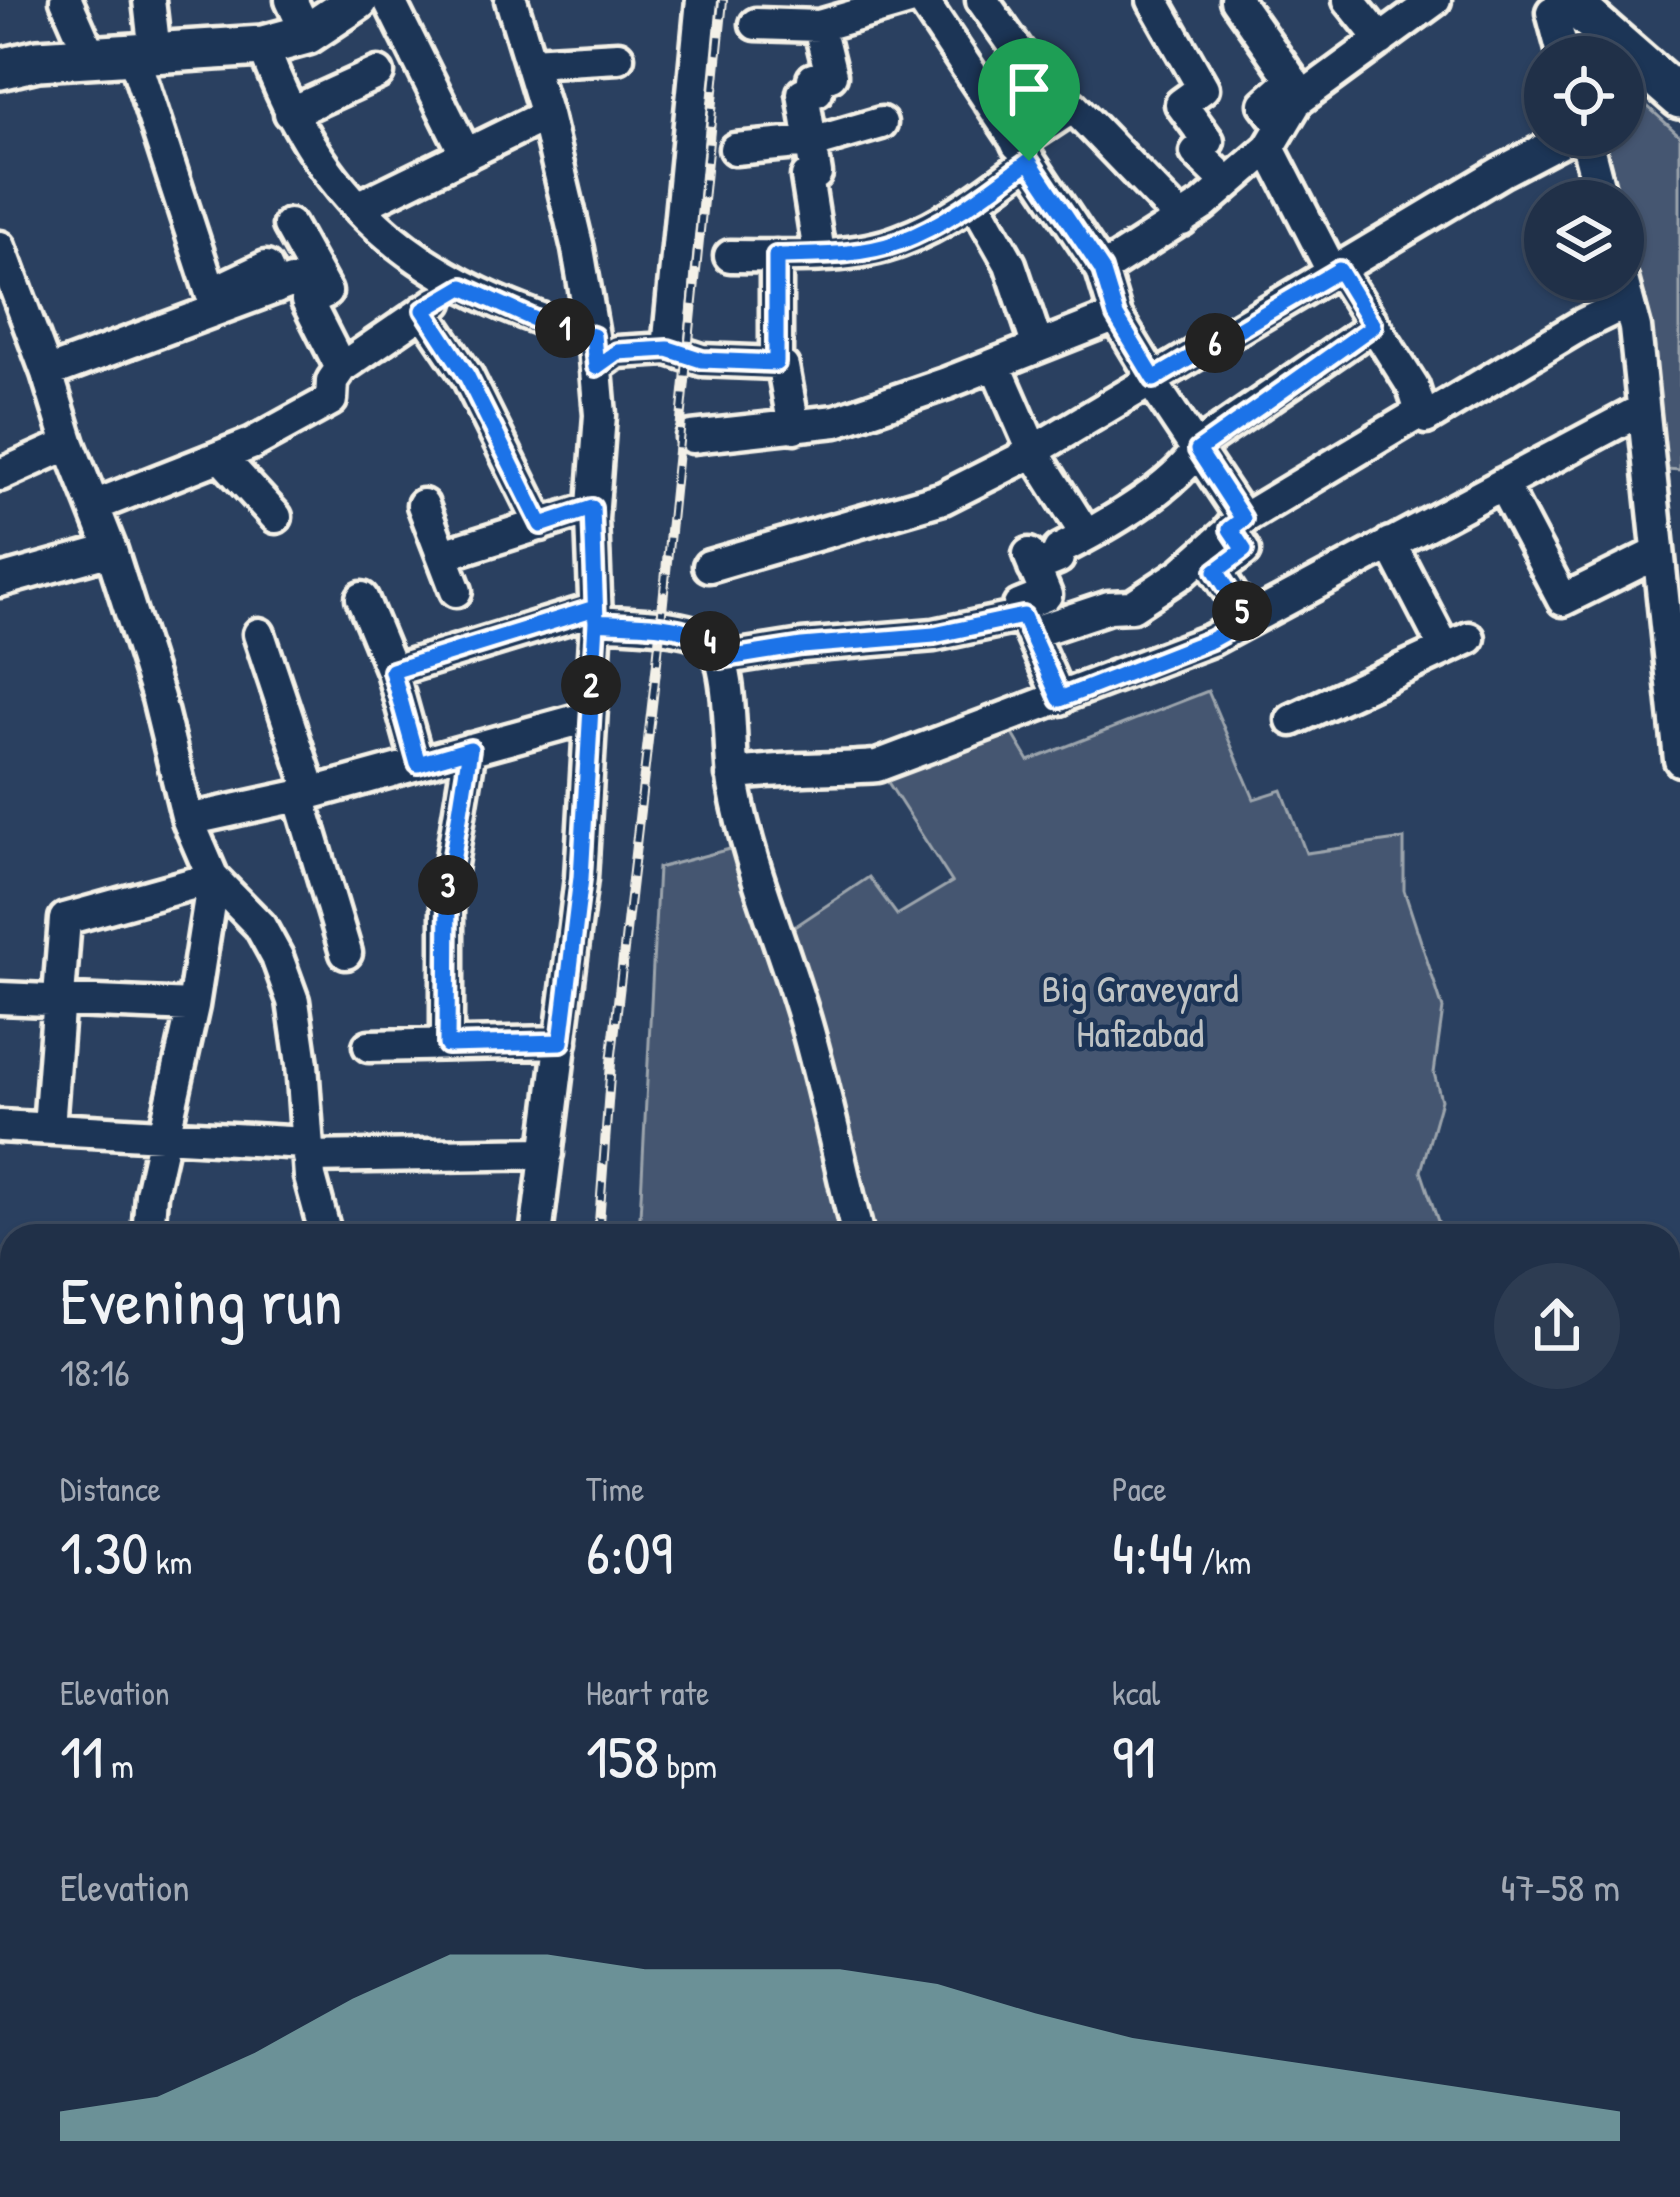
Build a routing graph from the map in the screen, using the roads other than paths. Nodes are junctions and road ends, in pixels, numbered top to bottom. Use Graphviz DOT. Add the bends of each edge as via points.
graph roads {
  1 [pos="66,0"];
  2 [pos="149,0"];
  3 [pos="358,0"];
  4 [pos="389,0"];
  5 [pos="511,0"];
  6 [pos="702,0"];
  7 [pos="982,0"];
  8 [pos="1153,0"];
  9 [pos="1236,0"];
  10 [pos="1348,0"];
  11 [pos="1435,0"];
  12 [pos="908,1"];
  13 [pos="1553,4"];
  14 [pos="831,16"];
  15 [pos="299,17"];
  16 [pos="756,24"];
  17 [pos="1560,36"];
  18 [pos="1583,36"];
  19 [pos="1381,40"];
  20 [pos="263,46"];
  21 [pos="144,54"];
  22 [pos="91,57"];
  23 [pos="618,57"];
  24 [pos="530,62"];
  25 [pos="0,69"];
  26 [pos="378,74"];
  27 [pos="1644,94"];
  28 [pos="1680,98"];
  29 [pos="290,113"];
  30 [pos="1063,114"];
  31 [pos="546,115"];
  32 [pos="881,123"];
  33 [pos="1680,126"];
  34 [pos="1275,136"];
  35 [pos="810,142"];
  36 [pos="735,149"];
  37 [pos="1023,152"];
  38 [pos="466,155"];
  39 [pos="1532,156"];
  40 [pos="1228,184"];
  41 [pos="975,202"];
  42 [pos="358,207"];
  43 [pos="1182,220"];
  44 [pos="289,225"];
  45 [pos="0,247"];
  46 [pos="819,253"];
  47 [pos="730,256"];
  48 [pos="776,256"];
  49 [pos="1102,270"];
  50 [pos="313,272"];
  51 [pos="1336,272"];
  52 [pos="463,287"];
  53 [pos="276,288"];
  54 [pos="1613,300"];
  55 [pos="1628,300"];
  56 [pos="424,310"];
  57 [pos="1116,316"];
  58 [pos="1373,326"];
  59 [pos="1038,347"];
  60 [pos="668,349"];
  61 [pos="594,351"];
  62 [pos="776,363"];
  63 [pos="995,364"];
  64 [pos="341,368"];
  65 [pos="47,373"];
  66 [pos="1153,380"];
  67 [pos="1643,409"];
  68 [pos="1421,412"];
  69 [pos="794,427"];
  70 [pos="692,437"];
  71 [pos="69,444"];
  72 [pos="1198,450"];
  73 [pos="1034,451"];
  74 [pos="221,457"];
  75 [pos="0,475"];
  76 [pos="1665,478"];
  77 [pos="1502,484"];
  78 [pos="423,505"];
  79 [pos="94,506"];
  80 [pos="592,508"];
  81 [pos="275,517"];
  82 [pos="1236,524"];
  83 [pos="541,525"];
  84 [pos="1086,536"];
  85 [pos="1390,543"];
  86 [pos="111,550"];
  87 [pos="443,555"];
  88 [pos="709,566"];
  89 [pos="1666,566"];
  90 [pos="0,581"];
  91 [pos="456,591"];
  92 [pos="362,598"];
  93 [pos="595,615"];
  94 [pos="1247,620"];
  95 [pos="1027,625"];
  96 [pos="259,634"];
  97 [pos="721,659"];
  98 [pos="392,671"];
  99 [pos="1060,699"];
  100 [pos="1677,709"];
  101 [pos="588,717"];
  102 [pos="1292,720"];
  103 [pos="470,749"];
  104 [pos="1680,760"];
  105 [pos="418,764"];
  106 [pos="732,775"];
  107 [pos="306,795"];
  108 [pos="188,820"];
  109 [pos="214,878"];
  110 [pos="346,953"];
  111 [pos="0,998"];
  112 [pos="57,1001"];
  113 [pos="193,1006"];
  114 [pos="561,1042"];
  115 [pos="447,1045"];
  116 [pos="369,1046"];
  117 [pos="0,1126"];
  118 [pos="49,1127"];
  119 [pos="162,1132"];
  120 [pos="307,1150"];
  121 [pos="547,1153"];
  122 [pos="150,1224"];
  123 [pos="323,1224"];
  124 [pos="538,1224"];
  125 [pos="855,1224"];
  1 -- 22 [label="street"];
  2 -- 21 [label="street"];
  3 -- 15 [label="main road"];
  4 -- 38 [label="street"];
  5 -- 24 [label="street"];
  6 -- 60 [label="street"];
  7 -- 30 [label="street"];
  8 -- 40 [label="street" via="1203,88 1180,104 1208,141 1196,152"];
  9 -- 34 [label="street" via="1292,80 1265,104"];
  10 -- 19 [label="street"];
  11 -- 19 [label="street"];
  12 -- 14 [label="street"];
  12 -- 37 [label="street"];
  13 -- 17 [label="street"];
  13 -- 18 [label="main road"];
  13 -- 28 [label="main road"];
  14 -- 16 [label="street"];
  14 -- 35 [label="street" via="831,75 813,79 817,92 802,93"];
  15 -- 20 [label="main road"];
  19 -- 34 [label="street" via="1297,100"];
  20 -- 21 [label="main road"];
  20 -- 29 [label="street"];
  21 -- 22 [label="main road"];
  21 -- 53 [label="street" via="211,292 266,267"];
  22 -- 25 [label="main road"];
  23 -- 24 [label="street"];
  24 -- 31 [label="street"];
  26 -- 29 [label="street"];
  27 -- 33 [label="main road"];
  29 -- 42 [label="street"];
  30 -- 37 [label="street"];
  30 -- 43 [label="street" via="1073,107"];
  31 -- 38 [label="street"];
  31 -- 61 [label="street"];
  32 -- 35 [label="street"];
  34 -- 40 [label="street"];
  34 -- 51 [label="street"];
  35 -- 36 [label="street"];
  35 -- 46 [label="street"];
  37 -- 41 [label="street"];
  37 -- 49 [label="street"];
  38 -- 42 [label="street"];
  39 -- 51 [label="street"];
  40 -- 43 [label="street"];
  41 -- 46 [label="street" via="899,242"];
  41 -- 59 [label="street" via="1010,264"];
  42 -- 52 [label="street" via="385,236"];
  43 -- 49 [label="street"];
  44 -- 50 [label="street"];
  45 -- 65 [label="street"];
  46 -- 48 [label="street"];
  47 -- 48 [label="street"];
  48 -- 62 [label="street"];
  49 -- 57 [label="street"];
  50 -- 53 [label="street"];
  50 -- 64 [label="street" via="326,292 307,301"];
  51 -- 58 [label="street"];
  51 -- 66 [label="street"];
  52 -- 56 [label="street"];
  52 -- 61 [label="street"];
  53 -- 65 [label="street"];
  54 -- 68 [label="street" via="1426,418"];
  55 -- 67 [label="street"];
  56 -- 64 [label="street"];
  56 -- 83 [label="street" via="467,376"];
  57 -- 59 [label="street"];
  57 -- 66 [label="street"];
  58 -- 68 [label="street"];
  58 -- 72 [label="street"];
  59 -- 63 [label="street"];
  60 -- 61 [label="street"];
  60 -- 62 [label="street" via="702,360"];
  61 -- 80 [label="street" via="600,415"];
  62 -- 69 [label="street"];
  63 -- 69 [label="street" via="836,421"];
  63 -- 73 [label="street"];
  64 -- 74 [label="street" via="331,400"];
  65 -- 71 [label="street"];
  66 -- 72 [label="street"];
  66 -- 73 [label="street"];
  67 -- 76 [label="street"];
  67 -- 77 [label="street"];
  68 -- 82 [label="street"];
  69 -- 70 [label="street"];
  71 -- 75 [label="street"];
  71 -- 79 [label="street"];
  72 -- 82 [label="street"];
  72 -- 84 [label="street"];
  73 -- 84 [label="street"];
  73 -- 88 [label="street" via="943,498"];
  74 -- 79 [label="street"];
  74 -- 81 [label="street"];
  76 -- 89 [label="street"];
  77 -- 85 [label="street"];
  77 -- 89 [label="street" via="1563,600"];
  78 -- 87 [label="street"];
  79 -- 86 [label="street"];
  80 -- 83 [label="street"];
  80 -- 93 [label="street"];
  82 -- 94 [label="street" via="1244,550 1216,571"];
  82 -- 95 [label="street" via="1132,605"];
  83 -- 87 [label="street"];
  84 -- 95 [label="street" via="1058,550 1058,558 1032,561 1046,595 1018,606"];
  85 -- 94 [label="street"];
  85 -- 102 [label="street" via="1457,644"];
  86 -- 90 [label="street"];
  86 -- 108 [label="street"];
  87 -- 91 [label="street"];
  89 -- 100 [label="street"];
  92 -- 98 [label="street"];
  93 -- 97 [label="street" via="690,631 711,641"];
  93 -- 98 [label="street"];
  93 -- 101 [label="street"];
  94 -- 99 [label="street"];
  95 -- 97 [label="street"];
  95 -- 99 [label="street"];
  96 -- 107 [label="street"];
  97 -- 106 [label="street"];
  98 -- 105 [label="street"];
  99 -- 106 [label="street" via="877,766"];
  100 -- 104 [label="street"];
  101 -- 103 [label="street"];
  101 -- 114 [label="street" via="581,878"];
  103 -- 105 [label="street"];
  103 -- 115 [label="street" via="448,887"];
  105 -- 107 [label="street"];
  106 -- 125 [label="street"];
  107 -- 108 [label="street"];
  107 -- 110 [label="street"];
  108 -- 109 [label="street"];
  109 -- 112 [label="street" via="65,919"];
  109 -- 113 [label="street"];
  109 -- 120 [label="street" via="260,926 277,957 302,1064"];
  111 -- 112 [label="street"];
  112 -- 113 [label="street"];
  112 -- 118 [label="street"];
  113 -- 119 [label="street"];
  114 -- 115 [label="street"];
  114 -- 121 [label="street"];
  115 -- 116 [label="street"];
  117 -- 118 [label="street"];
  118 -- 119 [label="street"];
  119 -- 120 [label="street"];
  119 -- 122 [label="street"];
  120 -- 121 [label="street"];
  120 -- 123 [label="street"];
  121 -- 124 [label="street"];
}
